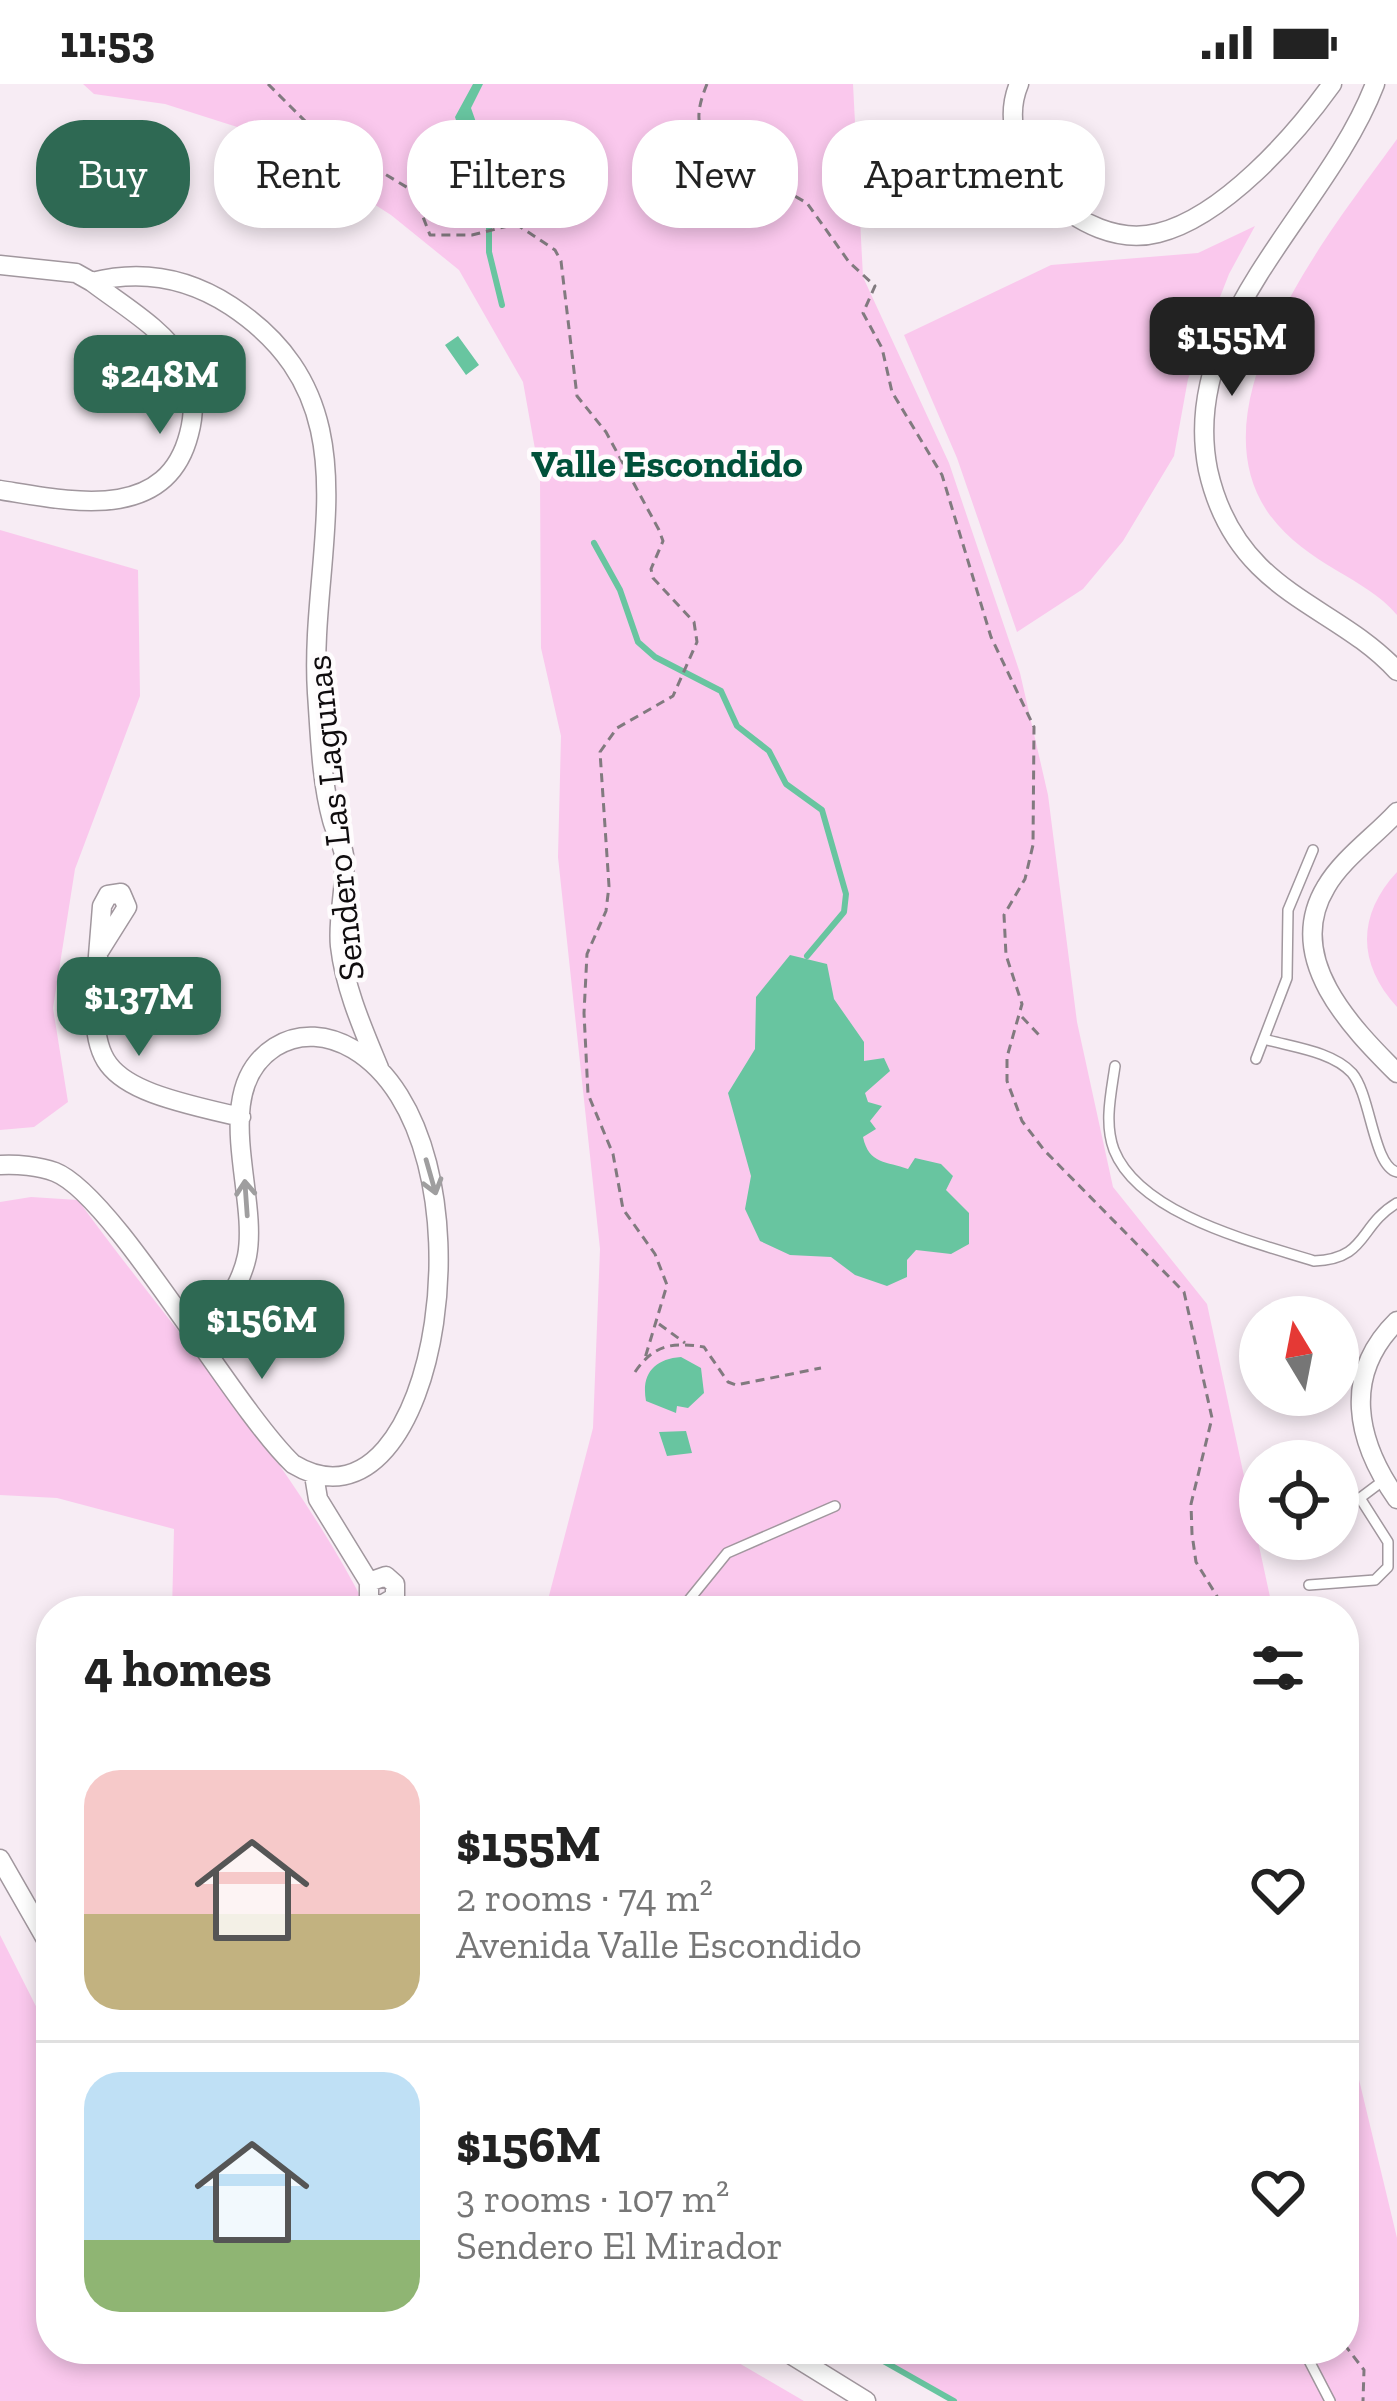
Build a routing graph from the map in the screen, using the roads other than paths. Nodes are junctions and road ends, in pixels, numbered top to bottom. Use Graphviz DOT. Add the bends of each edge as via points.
graph roads {
  1 [pos="1018,84"];
  2 [pos="1331,84"];
  3 [pos="1376,87"];
  4 [pos="0,265"];
  5 [pos="92,282"];
  6 [pos="0,490"];
  7 [pos="1397,671"];
  8 [pos="1397,812"];
  9 [pos="1313,850"];
  10 [pos="100,950"];
  11 [pos="362,1027"];
  12 [pos="1264,1040"];
  13 [pos="340,1042"];
  14 [pos="1256,1060"];
  15 [pos="1115,1066"];
  16 [pos="381,1072"];
  17 [pos="1397,1073"];
  18 [pos="241,1117"];
  19 [pos="0,1165"];
  20 [pos="1397,1174"];
  21 [pos="1397,1203"];
  22 [pos="1397,1321"];
  23 [pos="195,1341"];
  24 [pos="314,1475"];
  25 [pos="1384,1480"];
  26 [pos="1397,1499"];
  27 [pos="835,1506"];
  28 [pos="369,1582"];
  29 [pos="1309,1585"];
  30 [pos="692,1596"];
  31 [pos="0,1859"];
  32 [pos="36,1922"];
  33 [pos="806,2364"];
  34 [pos="1311,2364"];
  35 [pos="866,2401"];
  36 [pos="1330,2401"];
  1 -- 2 [label="street" via="1014,146 1039,184 1076,215 1155,234 1199,213 1288,144"];
  3 -- 7 [label="street" via="1233,324 1206,384 1203,416 1214,497 1228,526 1260,567 1360,635"];
  4 -- 5 [label="street, Sendero Las Lagunas"];
  5 -- 6 [label="street, Sendero Las Lagunas" via="182,359 193,399 184,449 140,498"];
  5 -- 11 [label="street, Sendero Las Lagunas" via="159,276 227,303 280,350 316,412 330,483 316,688 343,849 340,944"];
  8 -- 17 [label="street" via="1324,889 1314,940 1339,1012"];
  9 -- 12 [label="lane" via="1288,910 1289,966"];
  10 -- 18 [label="street" via="93,1022 109,1066 144,1094"];
  11 -- 13 [label="street"];
  11 -- 16 [label="street, Sendero Las Lagunas"];
  12 -- 14 [label="lane"];
  12 -- 20 [label="lane" via="1352,1073 1384,1163"];
  13 -- 16 [label="street"];
  13 -- 18 [label="street" via="310,1036 277,1046 252,1071"];
  15 -- 21 [label="lane" via="1108,1120 1114,1149 1127,1172 1185,1216 1330,1260 1345,1258"];
  16 -- 24 [label="street, Sendero Las Lagunas, one-way" via="434,1181 441,1233 432,1336 389,1445 355,1471"];
  23 -- 18 [label="street, one-way" via="233,1293 247,1257"];
  19 -- 23 [label="street" via="57,1173 96,1204"];
  22 -- 25 [label="street" via="1377,1341 1359,1402 1367,1452"];
  23 -- 24 [label="street" via="284,1456"];
  24 -- 28 [label="street" via="318,1499"];
  25 -- 26 [label="street"];
  25 -- 29 [label="lane" via="1360,1498 1388,1542 1388,1567 1375,1580"];
  27 -- 30 [label="lane" via="727,1553"];
  31 -- 32 [label="street"];
  33 -- 35 [label="street"];
  34 -- 36 [label="lane"];
}
